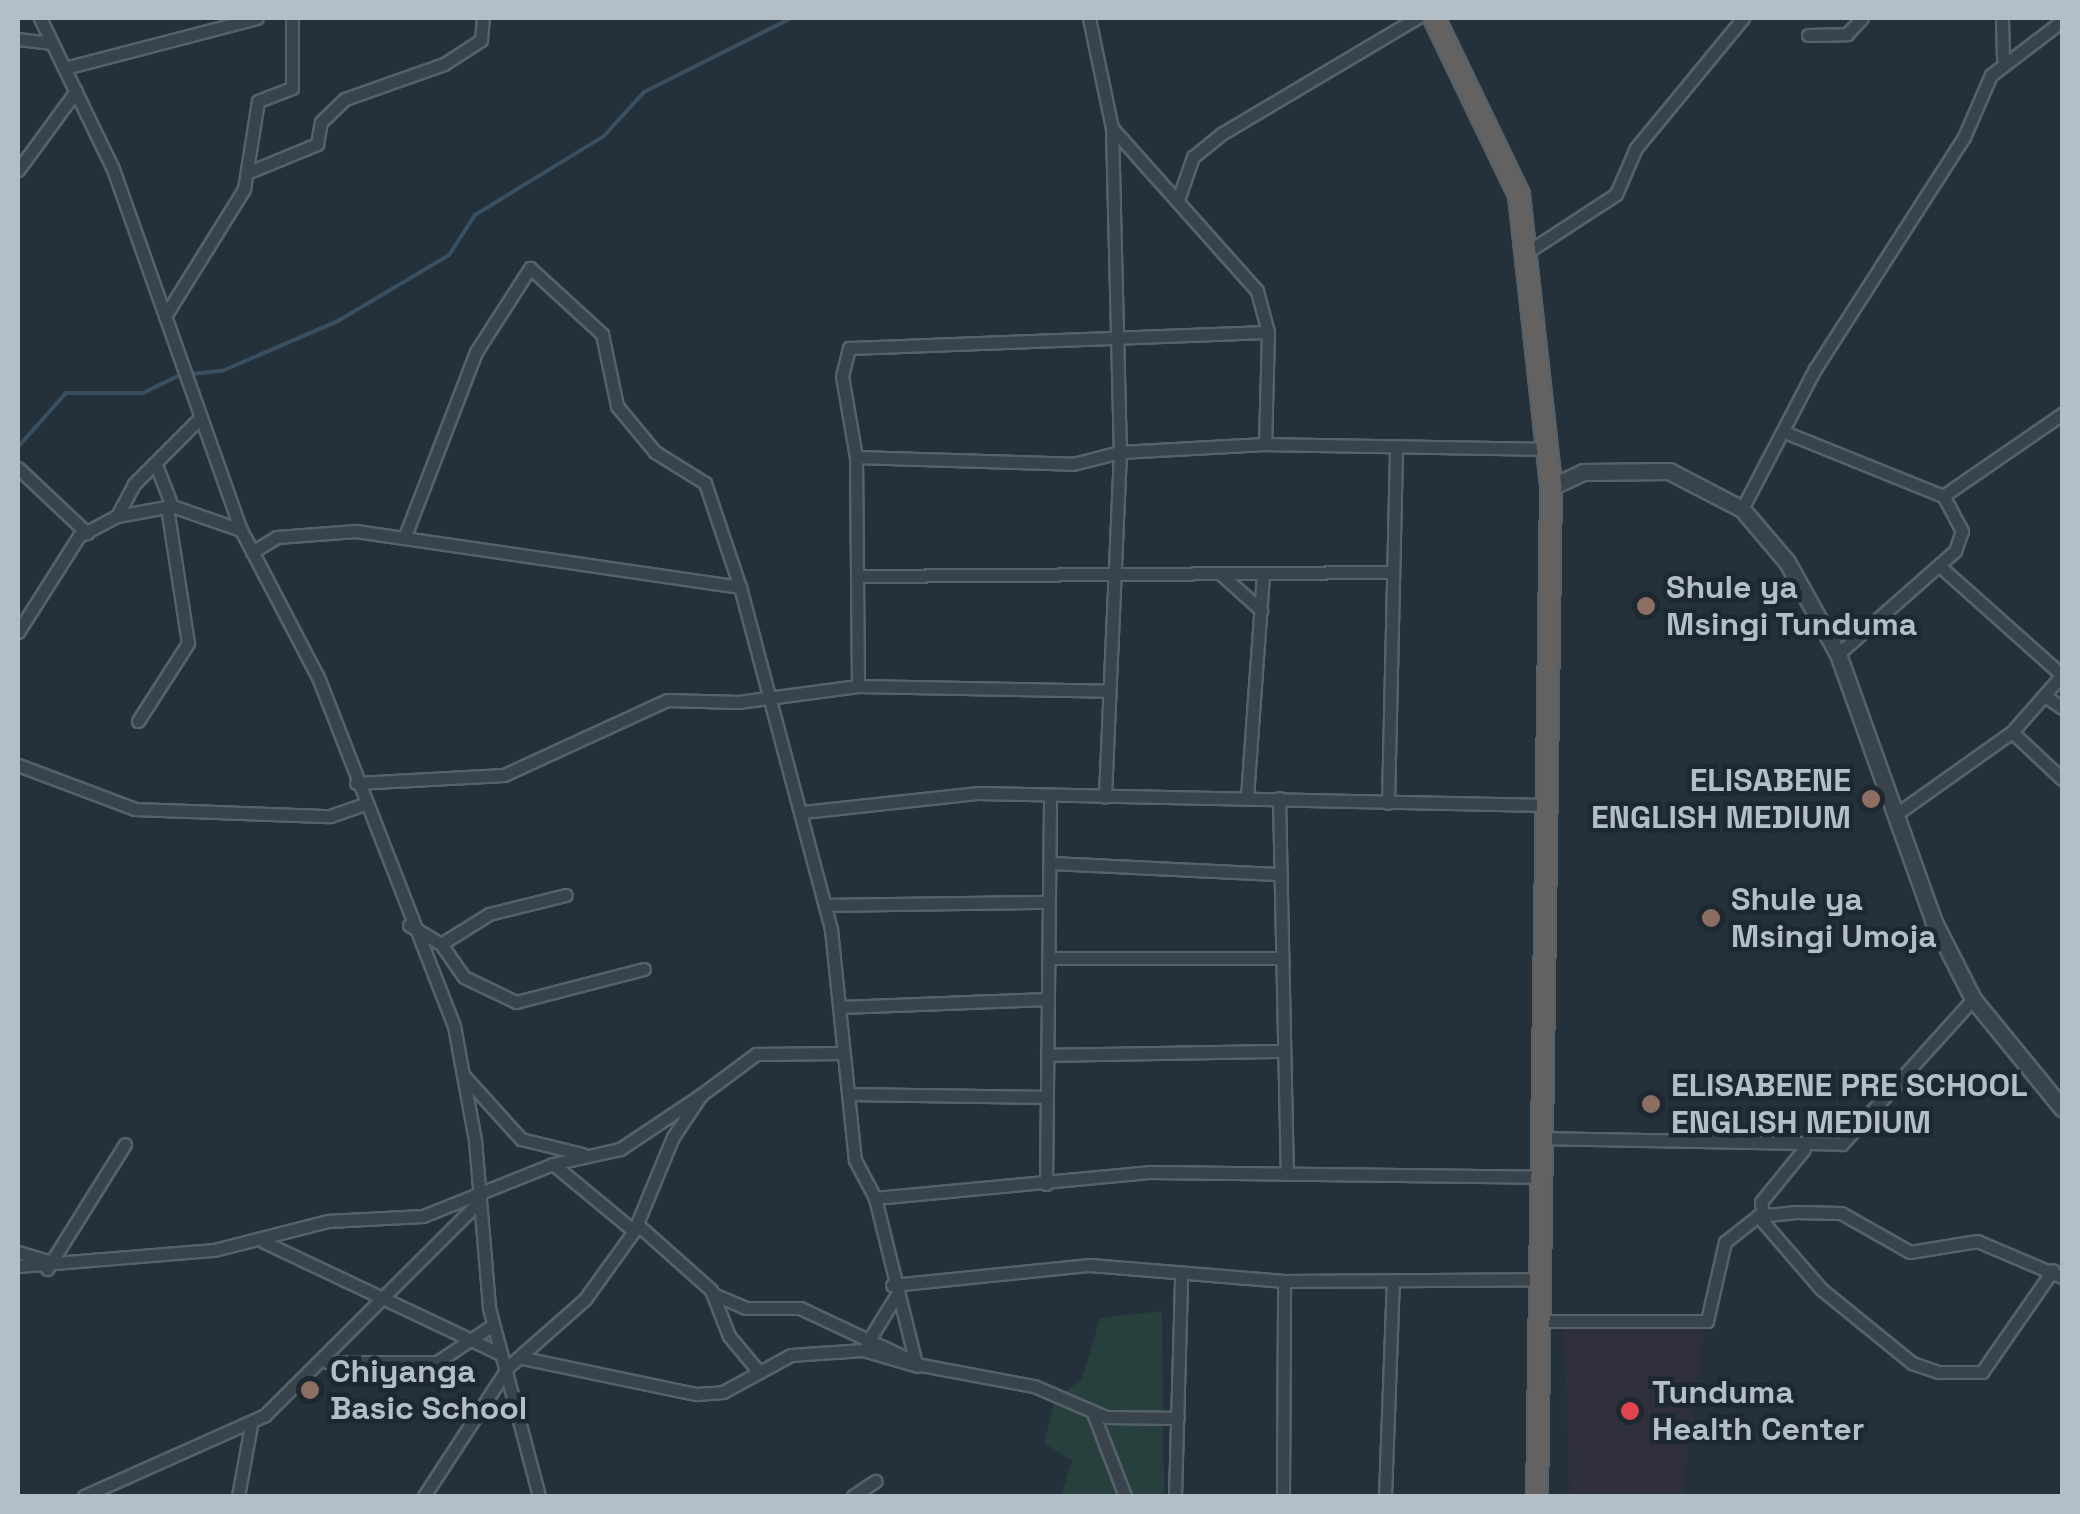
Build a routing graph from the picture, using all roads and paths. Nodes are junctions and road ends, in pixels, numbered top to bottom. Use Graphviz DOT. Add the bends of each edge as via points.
graph roads {
  1 [pos="40,18"];
  2 [pos="257,18"];
  3 [pos="292,18"];
  4 [pos="483,18"];
  5 [pos="1088,18"];
  6 [pos="1417,18"];
  7 [pos="1434,18"];
  8 [pos="1742,18"];
  9 [pos="1862,18"];
  10 [pos="2002,18"];
  11 [pos="2062,21"];
  12 [pos="1808,35"];
  13 [pos="18,39"];
  14 [pos="50,43"];
  15 [pos="2003,58"];
  16 [pos="65,68"];
  17 [pos="76,92"];
  18 [pos="1112,128"];
  19 [pos="18,170"];
  20 [pos="249,172"];
  21 [pos="1178,200"];
  22 [pos="1529,251"];
  23 [pos="166,316"];
  24 [pos="1268,332"];
  25 [pos="1114,344"];
  26 [pos="2062,414"];
  27 [pos="200,418"];
  28 [pos="1786,433"];
  29 [pos="1266,444"];
  30 [pos="1396,446"];
  31 [pos="1547,449"];
  32 [pos="1120,452"];
  33 [pos="856,458"];
  34 [pos="156,465"];
  35 [pos="18,468"];
  36 [pos="1551,487"];
  37 [pos="1943,496"];
  38 [pos="170,506"];
  39 [pos="1742,509"];
  40 [pos="117,516"];
  41 [pos="241,530"];
  42 [pos="87,532"];
  43 [pos="405,536"];
  44 [pos="252,552"];
  45 [pos="1942,569"];
  46 [pos="1394,572"];
  47 [pos="1110,574"];
  48 [pos="1221,574"];
  49 [pos="1262,574"];
  50 [pos="860,576"];
  51 [pos="740,587"];
  52 [pos="1261,610"];
  53 [pos="18,632"];
  54 [pos="1838,654"];
  55 [pos="2062,675"];
  56 [pos="858,686"];
  57 [pos="1108,691"];
  58 [pos="2045,696"];
  59 [pos="776,698"];
  60 [pos="2062,708"];
  61 [pos="138,721"];
  62 [pos="2012,732"];
  63 [pos="18,765"];
  64 [pos="2062,779"];
  65 [pos="356,783"];
  66 [pos="1050,794"];
  67 [pos="1246,796"];
  68 [pos="1104,797"];
  69 [pos="1279,798"];
  70 [pos="1388,802"];
  71 [pos="364,804"];
  72 [pos="1544,805"];
  73 [pos="803,812"];
  74 [pos="1896,814"];
  75 [pos="1052,863"];
  76 [pos="1281,874"];
  77 [pos="566,895"];
  78 [pos="1048,902"];
  79 [pos="826,905"];
  80 [pos="409,925"];
  81 [pos="441,944"];
  82 [pos="1050,958"];
  83 [pos="1282,958"];
  84 [pos="644,969"];
  85 [pos="1048,999"];
  86 [pos="1972,999"];
  87 [pos="840,1007"];
  88 [pos="1284,1051"];
  89 [pos="842,1054"];
  90 [pos="1046,1055"];
  91 [pos="464,1076"];
  92 [pos="852,1094"];
  93 [pos="701,1095"];
  94 [pos="1045,1098"];
  95 [pos="2062,1108"];
  96 [pos="1542,1138"];
  97 [pos="125,1144"];
  98 [pos="1804,1149"];
  99 [pos="586,1155"];
  100 [pos="553,1164"];
  101 [pos="1287,1174"];
  102 [pos="1541,1177"];
  103 [pos="1046,1184"];
  104 [pos="477,1197"];
  105 [pos="875,1198"];
  106 [pos="1760,1215"];
  107 [pos="636,1228"];
  108 [pos="264,1242"];
  109 [pos="18,1252"];
  110 [pos="48,1265"];
  111 [pos="18,1266"];
  112 [pos="2058,1274"];
  113 [pos="1181,1278"];
  114 [pos="1539,1279"];
  115 [pos="1284,1281"];
  116 [pos="1393,1282"];
  117 [pos="894,1290"];
  118 [pos="390,1294"];
  119 [pos="713,1294"];
  120 [pos="1538,1321"];
  121 [pos="493,1325"];
  122 [pos="473,1341"];
  123 [pos="866,1344"];
  124 [pos="500,1353"];
  125 [pos="524,1358"];
  126 [pos="326,1362"];
  127 [pos="916,1364"];
  128 [pos="508,1367"];
  129 [pos="759,1372"];
  130 [pos="1093,1413"];
  131 [pos="1178,1418"];
  132 [pos="250,1425"];
  133 [pos="875,1481"];
  134 [pos="84,1496"];
  135 [pos="238,1496"];
  136 [pos="424,1496"];
  137 [pos="538,1496"];
  138 [pos="853,1496"];
  139 [pos="1125,1496"];
  140 [pos="1174,1496"];
  141 [pos="1284,1496"];
  142 [pos="1386,1496"];
  143 [pos="1537,1496"];
  1 -- 14 [label="street"];
  2 -- 16 [label="street"];
  3 -- 20 [label="street" via="292,88 255,107"];
  4 -- 20 [label="street" via="481,40 444,64 345,100 321,122 317,144"];
  5 -- 18 [label="street"];
  6 -- 21 [label="street" via="1224,132 1193,156"];
  7 -- 22 [label="highway" via="1519,196"];
  8 -- 22 [label="street" via="1636,148 1616,194"];
  9 -- 12 [label="street" via="1847,34"];
  10 -- 15 [label="street"];
  11 -- 15 [label="street"];
  13 -- 14 [label="street"];
  14 -- 16 [label="street"];
  15 -- 28 [label="street" via="1943,174 1815,368"];
  16 -- 17 [label="street"];
  17 -- 19 [label="street"];
  17 -- 23 [label="street"];
  18 -- 21 [label="street"];
  18 -- 25 [label="street"];
  20 -- 23 [label="street"];
  21 -- 24 [label="street" via="1257,291"];
  22 -- 31 [label="highway"];
  23 -- 27 [label="street"];
  24 -- 25 [label="street"];
  24 -- 29 [label="street"];
  25 -- 32 [label="street"];
  25 -- 33 [label="street" via="848,348 842,376"];
  26 -- 37 [label="street"];
  27 -- 34 [label="street"];
  27 -- 41 [label="street"];
  28 -- 37 [label="street"];
  28 -- 39 [label="street"];
  29 -- 30 [label="street"];
  29 -- 32 [label="street"];
  30 -- 31 [label="street"];
  30 -- 46 [label="street"];
  31 -- 36 [label="highway"];
  32 -- 33 [label="street" via="1052,465"];
  32 -- 47 [label="street"];
  33 -- 50 [label="street"];
  34 -- 38 [label="street"];
  34 -- 40 [label="street"];
  35 -- 42 [label="street"];
  36 -- 39 [label="street" via="1583,472 1669,471"];
  36 -- 72 [label="highway"];
  37 -- 45 [label="street" via="1962,531"];
  38 -- 40 [label="street"];
  38 -- 41 [label="street"];
  38 -- 61 [label="street" via="188,643"];
  39 -- 54 [label="street" via="1786,562"];
  40 -- 42 [label="street"];
  41 -- 44 [label="street"];
  42 -- 53 [label="street"];
  43 -- 44 [label="street" via="322,531 277,537"];
  43 -- 51 [label="street" via="558,566"];
  43 -- 51 [label="street" via="476,352 530,268 602,334 617,406 655,452 704,483"];
  44 -- 65 [label="street" via="318,677"];
  45 -- 54 [label="street"];
  45 -- 55 [label="street"];
  46 -- 49 [label="street"];
  46 -- 70 [label="street"];
  47 -- 48 [label="street"];
  47 -- 50 [label="street"];
  47 -- 57 [label="street"];
  48 -- 49 [label="street"];
  48 -- 52 [label="street"];
  49 -- 52 [label="street"];
  50 -- 56 [label="street"];
  51 -- 59 [label="street"];
  52 -- 67 [label="street"];
  54 -- 74 [label="street"];
  55 -- 58 [label="street"];
  56 -- 57 [label="street"];
  56 -- 59 [label="street"];
  57 -- 68 [label="street"];
  58 -- 60 [label="street"];
  58 -- 62 [label="street"];
  59 -- 65 [label="street" via="654,703 608,733 495,777"];
  59 -- 73 [label="street"];
  62 -- 64 [label="street"];
  62 -- 74 [label="street"];
  63 -- 71 [label="street" via="136,809 330,816"];
  65 -- 71 [label="street"];
  66 -- 68 [label="street"];
  66 -- 73 [label="street" via="930,795"];
  66 -- 75 [label="street"];
  67 -- 68 [label="street"];
  67 -- 69 [label="street"];
  69 -- 70 [label="street"];
  69 -- 76 [label="street"];
  70 -- 72 [label="street"];
  71 -- 80 [label="street"];
  72 -- 96 [label="highway"];
  73 -- 79 [label="street"];
  74 -- 86 [label="street"];
  75 -- 76 [label="street"];
  75 -- 78 [label="street"];
  76 -- 83 [label="street"];
  77 -- 81 [label="street" via="489,914"];
  78 -- 79 [label="street"];
  78 -- 82 [label="street"];
  79 -- 87 [label="street"];
  80 -- 81 [label="street"];
  80 -- 91 [label="street" via="454,1026"];
  81 -- 84 [label="street" via="464,976 516,1002"];
  82 -- 83 [label="street"];
  82 -- 85 [label="street"];
  83 -- 88 [label="street"];
  85 -- 87 [label="street"];
  85 -- 90 [label="street"];
  86 -- 95 [label="street"];
  86 -- 98 [label="street" via="1852,1138"];
  87 -- 89 [label="street"];
  88 -- 90 [label="street"];
  88 -- 101 [label="street"];
  89 -- 92 [label="street"];
  89 -- 93 [label="street" via="756,1054"];
  90 -- 94 [label="street"];
  91 -- 99 [label="street" via="521,1139"];
  91 -- 104 [label="street"];
  92 -- 94 [label="street"];
  92 -- 105 [label="street" via="855,1160"];
  93 -- 99 [label="street" via="620,1149"];
  93 -- 107 [label="street" via="673,1137"];
  94 -- 103 [label="street"];
  96 -- 98 [label="street"];
  96 -- 102 [label="highway"];
  97 -- 110 [label="street"];
  98 -- 106 [label="street" via="1761,1202"];
  99 -- 100 [label="street"];
  100 -- 104 [label="street"];
  100 -- 107 [label="street"];
  101 -- 102 [label="street"];
  101 -- 103 [label="street" via="1149,1172"];
  102 -- 114 [label="highway"];
  103 -- 105 [label="street"];
  104 -- 108 [label="street" via="396,1222 328,1222"];
  104 -- 118 [label="street"];
  104 -- 121 [label="street"];
  105 -- 117 [label="street"];
  106 -- 112 [label="street" via="1841,1213 1910,1252 1977,1242"];
  106 -- 112 [label="street" via="1821,1289 1912,1363 1938,1372 1982,1372"];
  106 -- 120 [label="street" via="1716,1256 1707,1321"];
  107 -- 119 [label="street"];
  107 -- 125 [label="street" via="585,1299"];
  108 -- 110 [label="street"];
  108 -- 118 [label="street"];
  109 -- 110 [label="street"];
  110 -- 111 [label="street"];
  113 -- 115 [label="street"];
  113 -- 117 [label="street" via="1090,1265"];
  113 -- 131 [label="street"];
  114 -- 116 [label="street"];
  114 -- 120 [label="highway"];
  115 -- 116 [label="street"];
  115 -- 141 [label="street"];
  116 -- 142 [label="street"];
  117 -- 123 [label="street"];
  117 -- 127 [label="street"];
  118 -- 122 [label="street"];
  118 -- 126 [label="street"];
  119 -- 123 [label="street" via="746,1308 800,1308"];
  119 -- 129 [label="street" via="729,1336"];
  120 -- 143 [label="highway"];
  121 -- 122 [label="street"];
  121 -- 124 [label="street"];
  122 -- 124 [label="street"];
  122 -- 126 [label="street" via="437,1362"];
  123 -- 127 [label="street"];
  123 -- 129 [label="street" via="786,1355"];
  124 -- 128 [label="street"];
  125 -- 128 [label="street"];
  125 -- 129 [label="street" via="696,1394"];
  126 -- 132 [label="street"];
  127 -- 130 [label="street" via="1034,1386"];
  128 -- 136 [label="street"];
  128 -- 137 [label="street"];
  130 -- 131 [label="street"];
  130 -- 139 [label="street"];
  131 -- 140 [label="street"];
  132 -- 134 [label="street"];
  132 -- 135 [label="street"];
  133 -- 138 [label="street"];
}
